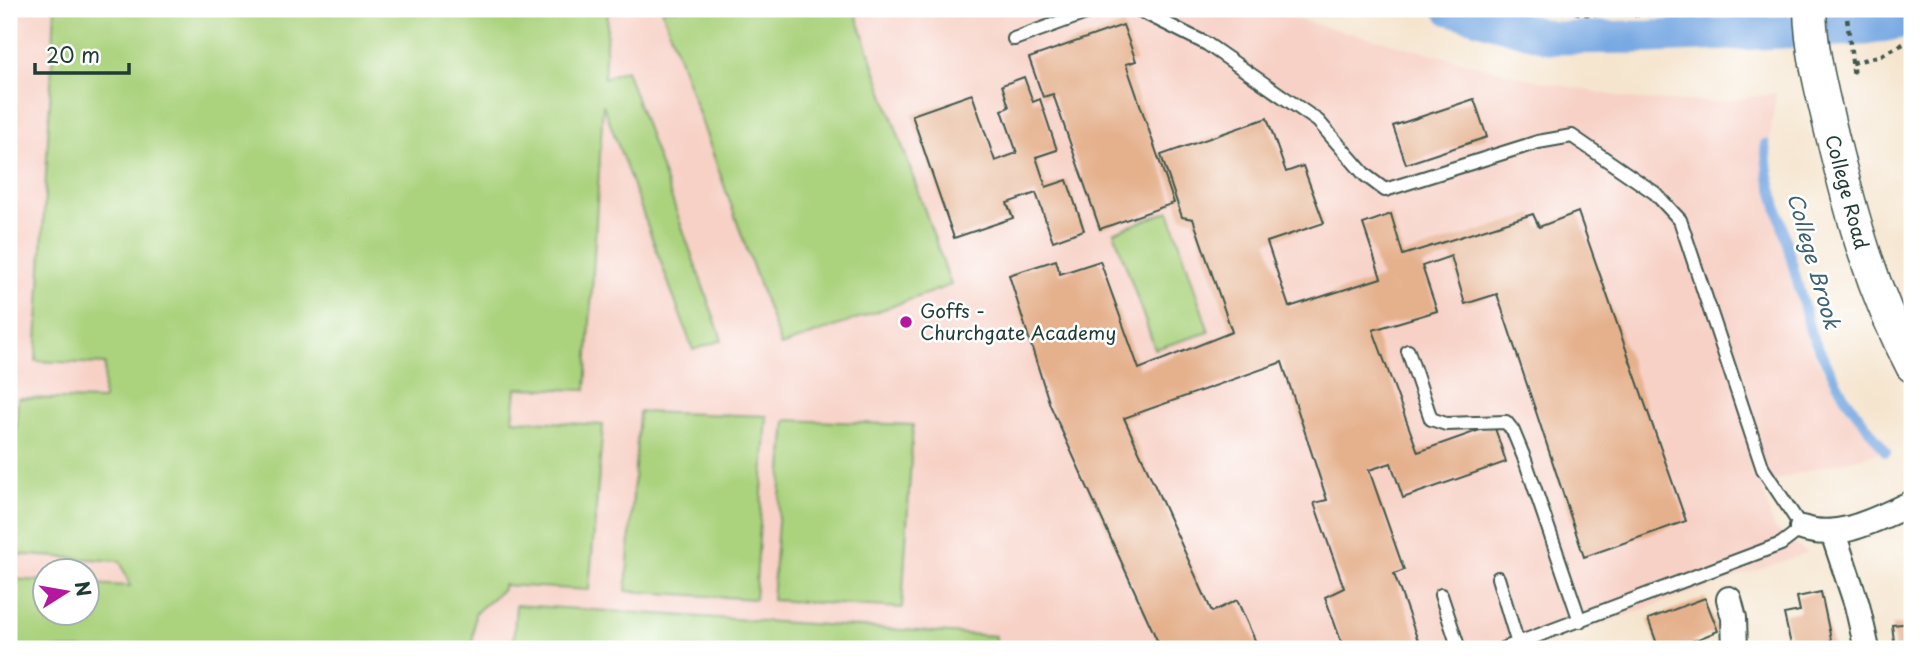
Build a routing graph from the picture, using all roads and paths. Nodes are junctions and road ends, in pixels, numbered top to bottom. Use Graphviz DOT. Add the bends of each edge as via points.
graph roads {
  1 [pos="1097,9"];
  2 [pos="1137,9"];
  3 [pos="1566,9"];
  4 [pos="1771,9"];
  5 [pos="1847,11"];
  6 [pos="1810,13"];
  7 [pos="1014,39"];
  8 [pos="1912,42"];
  9 [pos="1408,351"];
  10 [pos="1912,366"];
  11 [pos="1912,503"];
  12 [pos="1802,528"];
  13 [pos="1833,533"];
  14 [pos="1498,578"];
  15 [pos="1441,595"];
  16 [pos="1729,599"];
  17 [pos="1580,621"];
  18 [pos="1518,644"];
  19 [pos="1460,649"];
  20 [pos="1502,649"];
  21 [pos="1735,649"];
  22 [pos="1867,649"];
  1 -- 7 [label="lane"];
  2 -- 12 [label="lane" via="1207,44 1318,121 1365,175 1385,190 1538,142 1572,136 1655,193 1679,220 1763,468"];
  3 -- 4 [label="path" via="1583,14"];
  5 -- 8 [label="path" via="1852,63"];
  6 -- 10 [label="street, College Road" via="1814,57 1870,276"];
  9 -- 17 [label="lane" via="1431,419 1446,424 1506,422 1513,431"];
  11 -- 13 [label="street"];
  12 -- 13 [label="street"];
  12 -- 17 [label="lane" via="1781,544"];
  13 -- 22 [label="street"];
  14 -- 18 [label="lane"];
  15 -- 19 [label="lane"];
  16 -- 21 [label="street"];
  17 -- 18 [label="lane"];
  18 -- 20 [label="lane"];
}
